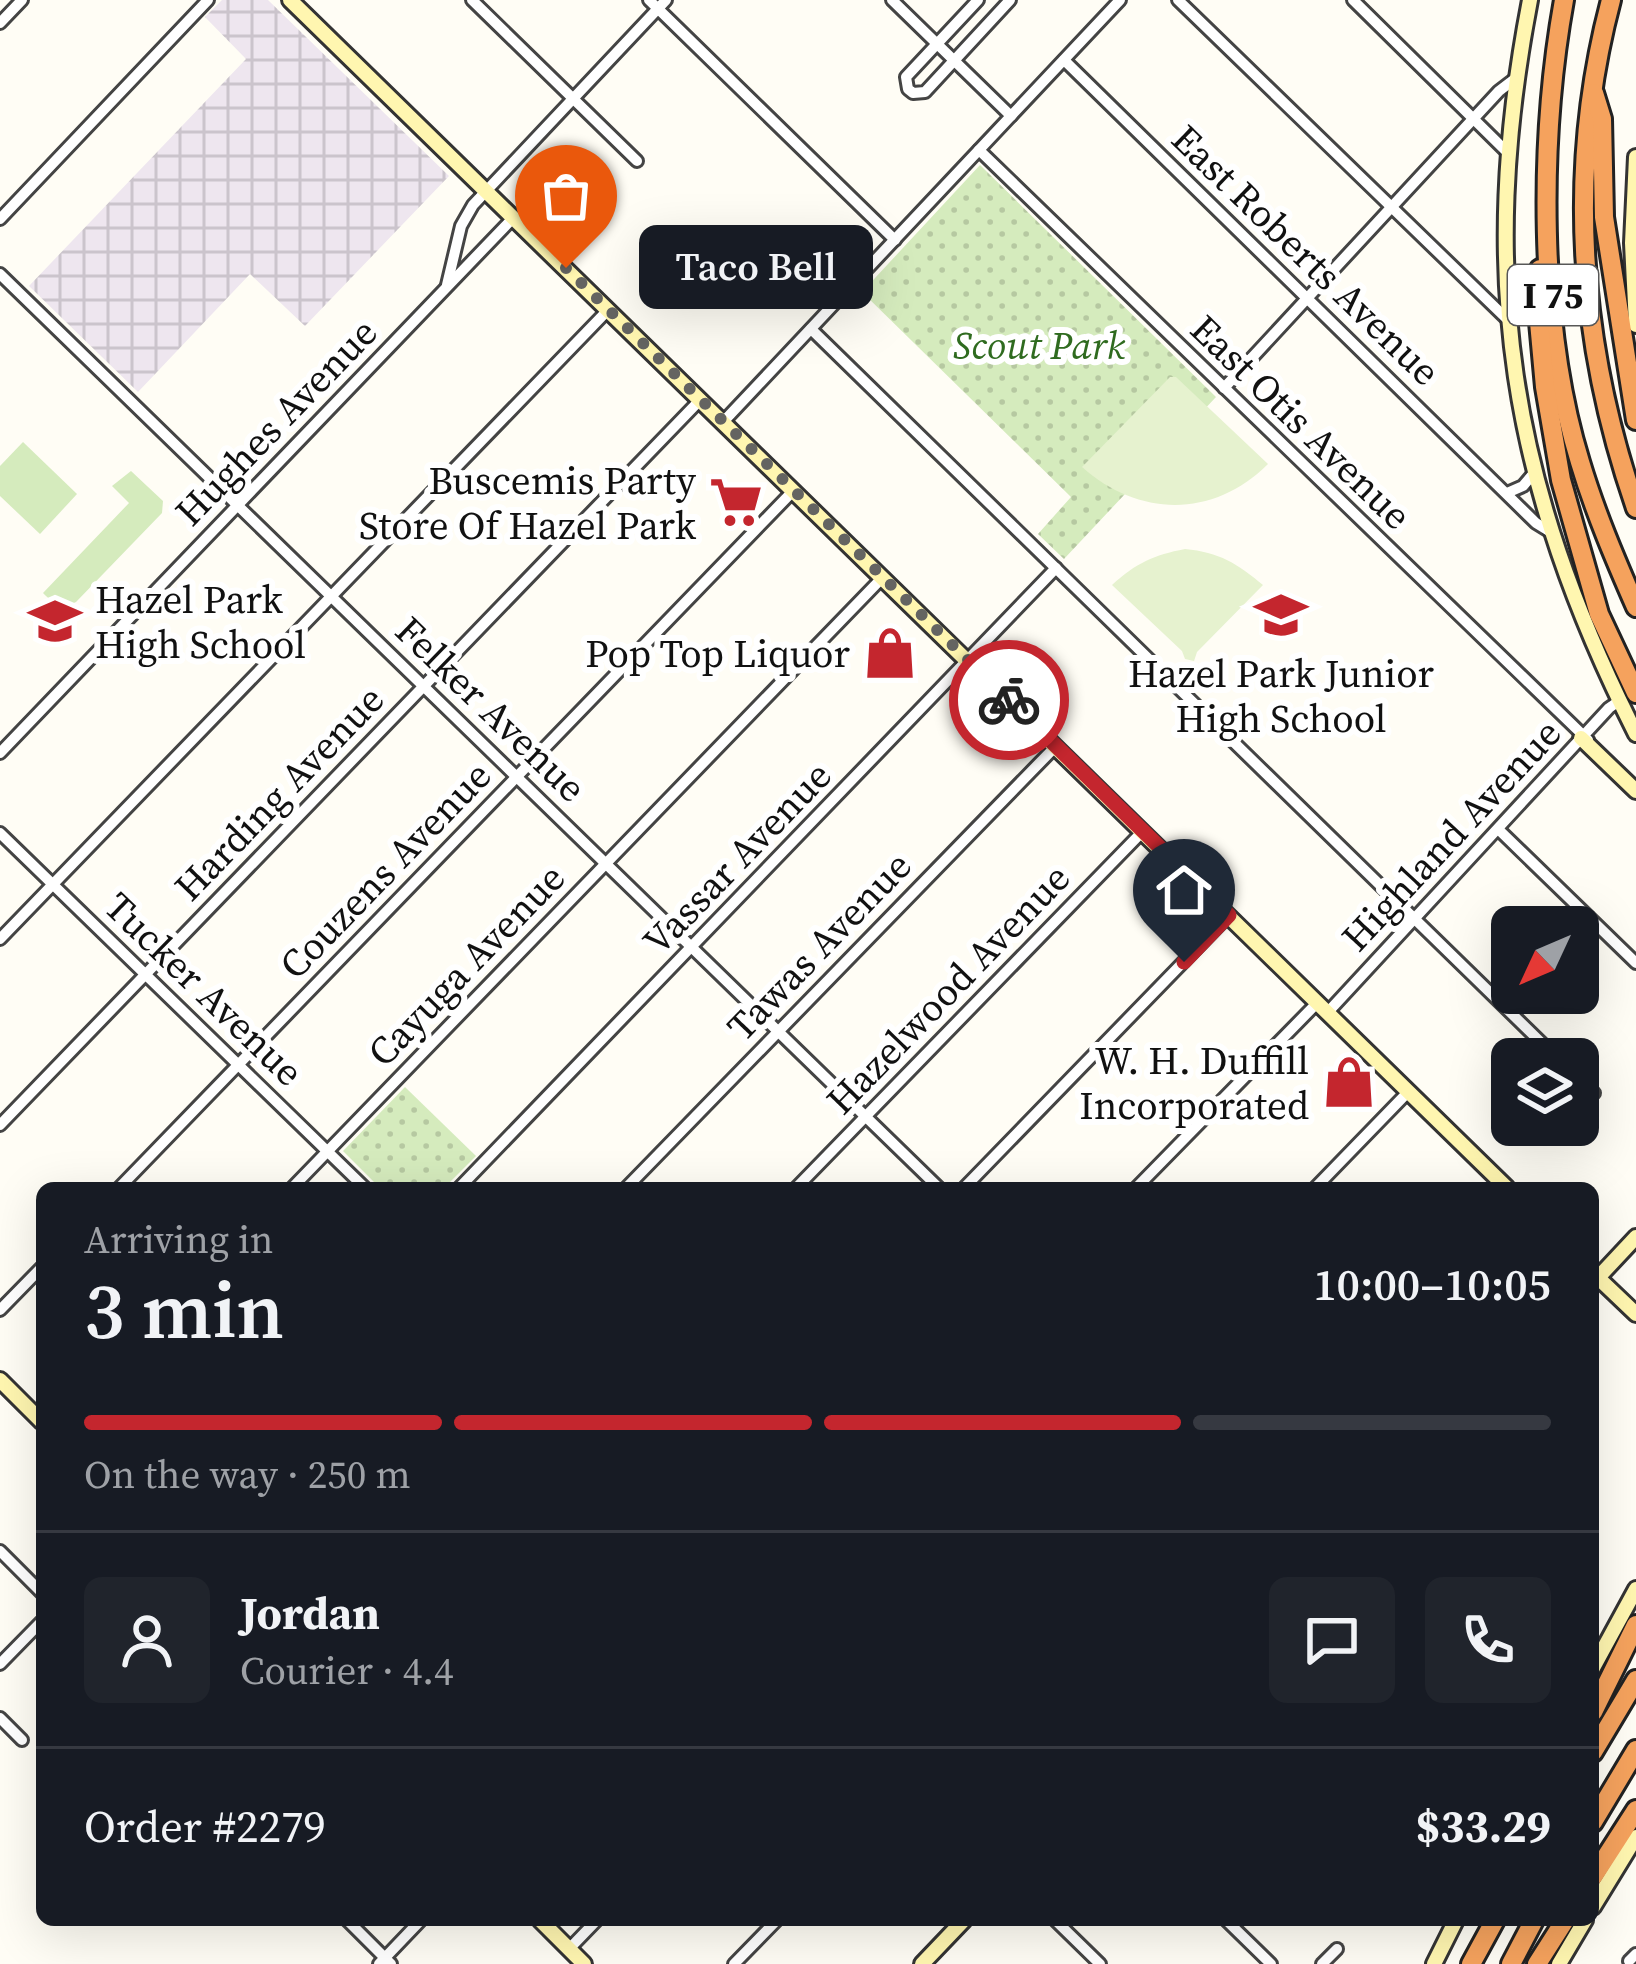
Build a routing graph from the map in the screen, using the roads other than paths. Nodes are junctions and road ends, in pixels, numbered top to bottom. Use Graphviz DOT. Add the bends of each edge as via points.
graph roads {
  1 [pos="22,0"];
  2 [pos="208,0"];
  3 [pos="290,0"];
  4 [pos="472,0"];
  5 [pos="892,0"];
  6 [pos="979,0"];
  7 [pos="1010,0"];
  8 [pos="1120,0"];
  9 [pos="1178,0"];
  10 [pos="1353,0"];
  11 [pos="1529,0"];
  12 [pos="1564,0"];
  13 [pos="1611,0"];
  14 [pos="658,3"];
  15 [pos="0,23"];
  16 [pos="937,44"];
  17 [pos="1064,60"];
  18 [pos="955,61"];
  19 [pos="1516,78"];
  20 [pos="1592,85"];
  21 [pos="573,99"];
  22 [pos="1011,116"];
  23 [pos="1472,120"];
  24 [pos="979,150"];
  25 [pos="1506,151"];
  26 [pos="1636,158"];
  27 [pos="637,161"];
  28 [pos="1545,187"];
  29 [pos="486,191"];
  30 [pos="1391,208"];
  31 [pos="514,218"];
  32 [pos="0,219"];
  33 [pos="1634,228"];
  34 [pos="895,240"];
  35 [pos="0,274"];
  36 [pos="1634,280"];
  37 [pos="447,288"];
  38 [pos="1308,298"];
  39 [pos="608,310"];
  40 [pos="1508,320"];
  41 [pos="1636,325"];
  42 [pos="811,329"];
  43 [pos="1224,388"];
  44 [pos="701,400"];
  45 [pos="1636,420"];
  46 [pos="724,422"];
  47 [pos="1534,473"];
  48 [pos="794,490"];
  49 [pos="1507,493"];
  50 [pos="238,506"];
  51 [pos="1636,508"];
  52 [pos="1549,531"];
  53 [pos="1056,568"];
  54 [pos="883,577"];
  55 [pos="332,596"];
  56 [pos="1636,607"];
  57 [pos="968,660"];
  58 [pos="424,686"];
  59 [pos="1628,697"];
  60 [pos="1636,734"];
  61 [pos="1581,738"];
  62 [pos="1056,746"];
  63 [pos="0,754"];
  64 [pos="517,776"];
  65 [pos="1636,788"];
  66 [pos="1498,829"];
  67 [pos="1143,831"];
  68 [pos="0,832"];
  69 [pos="606,863"];
  70 [pos="53,884"];
  71 [pos="1229,915"];
  72 [pos="1414,920"];
  73 [pos="0,939"];
  74 [pos="692,947"];
  75 [pos="1636,963"];
  76 [pos="146,974"];
  77 [pos="1323,1007"];
  78 [pos="778,1031"];
  79 [pos="1536,1038"];
  80 [pos="238,1064"];
  81 [pos="1409,1091"];
  82 [pos="866,1116"];
  83 [pos="0,1125"];
  84 [pos="327,1152"];
  85 [pos="125,1182"];
  86 [pos="298,1182"];
  87 [pos="359,1182"];
  88 [pos="466,1182"];
  89 [pos="632,1182"];
  90 [pos="802,1182"];
  91 [pos="933,1182"];
  92 [pos="970,1182"];
  93 [pos="1142,1182"];
  94 [pos="1321,1182"];
  95 [pos="1496,1182"];
  96 [pos="1636,1238"];
  97 [pos="36,1273"];
  98 [pos="1599,1274"];
  99 [pos="1599,1282"];
  100 [pos="0,1310"];
  101 [pos="1636,1314"];
  102 [pos="0,1380"];
  103 [pos="36,1416"];
  104 [pos="0,1551"];
  105 [pos="36,1587"];
  106 [pos="1636,1589"];
  107 [pos="1636,1625"];
  108 [pos="36,1628"];
  109 [pos="1599,1657"];
  110 [pos="0,1664"];
  111 [pos="1636,1680"];
  112 [pos="1599,1700"];
  113 [pos="0,1718"];
  114 [pos="22,1740"];
  115 [pos="1599,1742"];
  116 [pos="1636,1750"];
  117 [pos="1636,1810"];
  118 [pos="1599,1812"];
  119 [pos="1636,1837"];
  120 [pos="1599,1868"];
  121 [pos="1599,1897"];
  122 [pos="352,1926"];
  123 [pos="416,1926"];
  124 [pos="546,1926"];
  125 [pos="591,1926"];
  126 [pos="771,1926"];
  127 [pos="959,1926"];
  128 [pos="1061,1926"];
  129 [pos="1232,1926"];
  130 [pos="1453,1926"];
  131 [pos="1489,1926"];
  132 [pos="1531,1926"];
  133 [pos="1561,1926"];
  134 [pos="1581,1926"];
  135 [pos="569,1949"];
  136 [pos="1336,1949"];
  137 [pos="385,1962"];
  138 [pos="925,1963"];
  139 [pos="584,1964"];
  140 [pos="734,1964"];
  141 [pos="1100,1964"];
  142 [pos="1271,1964"];
  143 [pos="1322,1964"];
  144 [pos="1433,1964"];
  145 [pos="1471,1964"];
  146 [pos="1511,1964"];
  147 [pos="1537,1964"];
  148 [pos="1559,1964"];
  1 -- 15 [label="street"];
  2 -- 32 [label="street"];
  3 -- 29 [label="main road"];
  4 -- 21 [label="street"];
  5 -- 16 [label="street"];
  6 -- 16 [label="street"];
  7 -- 18 [label="street"];
  8 -- 17 [label="street"];
  9 -- 30 [label="street"];
  10 -- 23 [label="street"];
  11 -- 19 [label="main road"];
  12 -- 28 [label="highway, I 75"];
  13 -- 20 [label="highway, I 75"];
  14 -- 21 [label="street"];
  14 -- 34 [label="street"];
  16 -- 18 [label="street"];
  16 -- 18 [label="street" via="906,77 908,89 920,95"];
  17 -- 22 [label="street"];
  17 -- 38 [label="street, East Roberts Avenue"];
  18 -- 22 [label="street"];
  19 -- 23 [label="street"];
  19 -- 25 [label="main road"];
  20 -- 45 [label="highway"];
  20 -- 51 [label="highway, I 75" via="1582,238 1608,417"];
  21 -- 27 [label="street"];
  21 -- 29 [label="street"];
  22 -- 24 [label="street"];
  23 -- 25 [label="street"];
  23 -- 30 [label="street"];
  24 -- 34 [label="street"];
  24 -- 43 [label="street, East Otis Avenue"];
  25 -- 40 [label="main road"];
  26 -- 33 [label="main road"];
  28 -- 56 [label="highway, I 75" via="1565,402"];
  28 -- 59 [label="highway" via="1540,322 1551,433 1591,592"];
  29 -- 31 [label="main road"];
  29 -- 37 [label="street" via="461,226"];
  30 -- 38 [label="street"];
  30 -- 40 [label="street"];
  31 -- 37 [label="street, Hughes Avenue"];
  31 -- 39 [label="main road"];
  33 -- 36 [label="main road"];
  34 -- 42 [label="street"];
  35 -- 50 [label="street, Felker Avenue"];
  36 -- 41 [label="main road"];
  37 -- 50 [label="street, Hughes Avenue"];
  38 -- 43 [label="street"];
  38 -- 49 [label="street, East Roberts Avenue"];
  39 -- 44 [label="main road"];
  39 -- 55 [label="street"];
  40 -- 47 [label="main road"];
  42 -- 46 [label="street"];
  42 -- 53 [label="street"];
  43 -- 61 [label="street, East Otis Avenue"];
  44 -- 46 [label="main road"];
  44 -- 58 [label="street, Harding Avenue"];
  46 -- 48 [label="main road"];
  47 -- 49 [label="street"];
  47 -- 52 [label="main road"];
  48 -- 54 [label="main road"];
  48 -- 64 [label="street, Couzens Avenue"];
  49 -- 52 [label="street, East Roberts Avenue"];
  50 -- 55 [label="street, Felker Avenue"];
  50 -- 63 [label="street, Hughes Avenue"];
  52 -- 59 [label="main road" via="1585,628"];
  53 -- 57 [label="street, Vassar Avenue"];
  53 -- 72 [label="street"];
  54 -- 57 [label="main road"];
  54 -- 69 [label="street, Cayuga Avenue"];
  55 -- 58 [label="street, Felker Avenue"];
  55 -- 70 [label="street"];
  57 -- 62 [label="main road"];
  57 -- 74 [label="street, Vassar Avenue"];
  58 -- 64 [label="street, Felker Avenue"];
  58 -- 76 [label="street, Harding Avenue"];
  59 -- 60 [label="main road"];
  59 -- 61 [label="street, Highland Avenue"];
  61 -- 65 [label="main road"];
  61 -- 66 [label="street, Highland Avenue"];
  62 -- 67 [label="main road"];
  62 -- 78 [label="street, Tawas Avenue"];
  64 -- 69 [label="street, Felker Avenue"];
  64 -- 80 [label="street, Couzens Avenue"];
  66 -- 72 [label="street, Highland Avenue"];
  66 -- 75 [label="street"];
  67 -- 71 [label="main road"];
  67 -- 82 [label="street, Hazelwood Avenue"];
  68 -- 70 [label="street, Tucker Avenue"];
  69 -- 74 [label="street, Felker Avenue"];
  69 -- 84 [label="street, Cayuga Avenue"];
  70 -- 73 [label="street"];
  70 -- 76 [label="street, Tucker Avenue"];
  71 -- 77 [label="main road"];
  71 -- 92 [label="street"];
  72 -- 77 [label="street, Highland Avenue"];
  72 -- 79 [label="street"];
  74 -- 78 [label="street, Felker Avenue"];
  74 -- 88 [label="street, Vassar Avenue"];
  76 -- 80 [label="street, Tucker Avenue"];
  76 -- 83 [label="street, Harding Avenue"];
  77 -- 81 [label="main road"];
  77 -- 93 [label="street, Highland Avenue"];
  78 -- 82 [label="street, Felker Avenue"];
  78 -- 89 [label="street, Tawas Avenue"];
  80 -- 84 [label="street, Tucker Avenue"];
  80 -- 85 [label="street, Couzens Avenue"];
  81 -- 94 [label="street"];
  81 -- 95 [label="main road"];
  82 -- 90 [label="street, Hazelwood Avenue"];
  82 -- 91 [label="street, Felker Avenue"];
  84 -- 86 [label="street, Cayuga Avenue"];
  84 -- 87 [label="street, Tucker Avenue"];
  96 -- 98 [label="main road"];
  97 -- 100 [label="street"];
  99 -- 101 [label="main road"];
  102 -- 103 [label="main road"];
  104 -- 105 [label="street"];
  106 -- 109 [label="main road"];
  107 -- 112 [label="highway"];
  108 -- 110 [label="street"];
  111 -- 115 [label="highway"];
  113 -- 114 [label="street"];
  116 -- 118 [label="highway"];
  117 -- 120 [label="highway"];
  119 -- 121 [label="main road"];
  122 -- 137 [label="street"];
  123 -- 137 [label="street"];
  124 -- 135 [label="main road"];
  125 -- 135 [label="street"];
  126 -- 140 [label="street"];
  127 -- 138 [label="main road"];
  128 -- 141 [label="street"];
  129 -- 142 [label="street"];
  130 -- 144 [label="main road"];
  131 -- 145 [label="highway"];
  132 -- 146 [label="highway"];
  133 -- 147 [label="highway"];
  134 -- 148 [label="main road"];
  135 -- 139 [label="main road"];
  136 -- 143 [label="street"];
}
